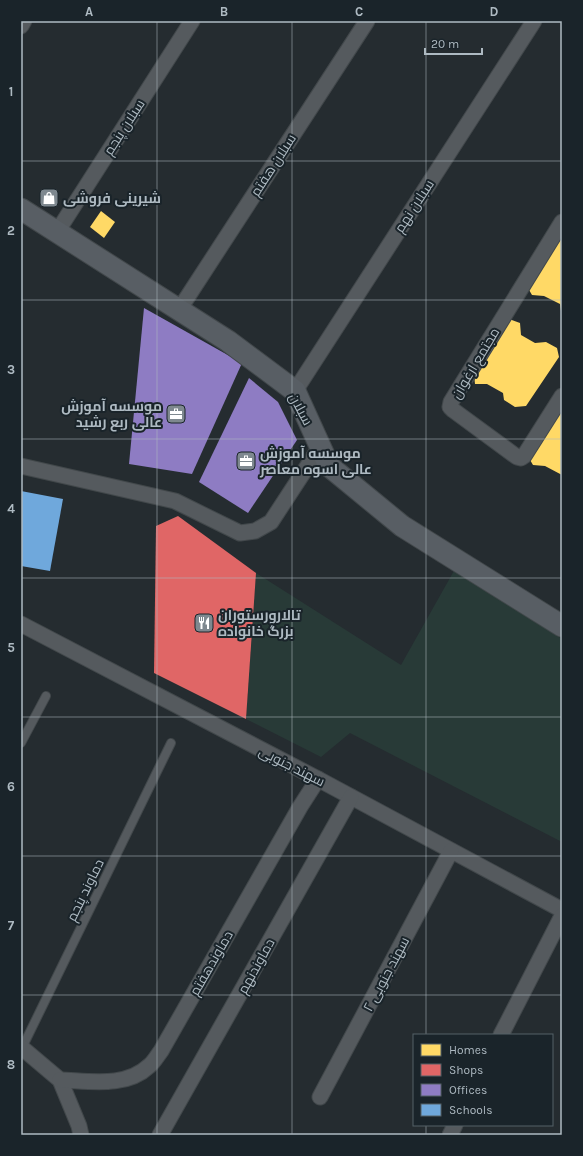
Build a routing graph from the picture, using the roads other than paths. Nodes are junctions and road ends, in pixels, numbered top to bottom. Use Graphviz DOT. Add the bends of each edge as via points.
graph roads {
  1 [pos="24,21"];
  2 [pos="192,21"];
  3 [pos="367,21"];
  4 [pos="534,21"];
  5 [pos="21,26"];
  6 [pos="21,209"];
  7 [pos="562,222"];
  8 [pos="57,232"];
  9 [pos="179,310"];
  10 [pos="295,391"];
  11 [pos="562,396"];
  12 [pos="320,447"];
  13 [pos="21,466"];
  14 [pos="21,624"];
  15 [pos="562,626"];
  16 [pos="46,696"];
  17 [pos="21,743"];
  18 [pos="171,743"];
  19 [pos="318,779"];
  20 [pos="351,797"];
  21 [pos="451,851"];
  22 [pos="562,910"];
  23 [pos="562,916"];
  24 [pos="502,1034"];
  25 [pos="21,1048"];
  26 [pos="60,1080"];
  27 [pos="320,1097"];
  28 [pos="454,1126"];
  29 [pos="81,1135"];
  30 [pos="160,1135"];
  31 [pos="450,1135"];
  1 -- 5 [label="street"];
  2 -- 8 [label="street, سبلان پنجم"];
  3 -- 9 [label="street, سبلان هفتم"];
  4 -- 10 [label="street, سبلان نهم"];
  6 -- 8 [label="street, سبلان"];
  7 -- 11 [label="street, مجتمع ارغوان" via="450,406 478,429 521,458"];
  8 -- 9 [label="street, سبلان"];
  9 -- 10 [label="street, سبلان" via="228,341"];
  10 -- 12 [label="street, سبلان"];
  12 -- 13 [label="street" via="271,522 255,531 240,533 175,501"];
  12 -- 15 [label="street, سبلان" via="329,466 402,526"];
  14 -- 19 [label="street, سهند جنوبی"];
  16 -- 17 [label="lane"];
  18 -- 25 [label="lane, دماوند پنجم"];
  19 -- 20 [label="street, سهند جنوبی"];
  19 -- 26 [label="street, دماوندهفتم" via="161,1051 149,1066 131,1077 114,1081"];
  20 -- 21 [label="street, سهند جنوبی"];
  20 -- 30 [label="street, دماوندنهم"];
  21 -- 22 [label="street, سهند جنوبی"];
  21 -- 27 [label="street, سهند جنوبی ۲"];
  23 -- 24 [label="street"];
  25 -- 26 [label="street"];
  26 -- 29 [label="street"];
  28 -- 31 [label="street"];
}
